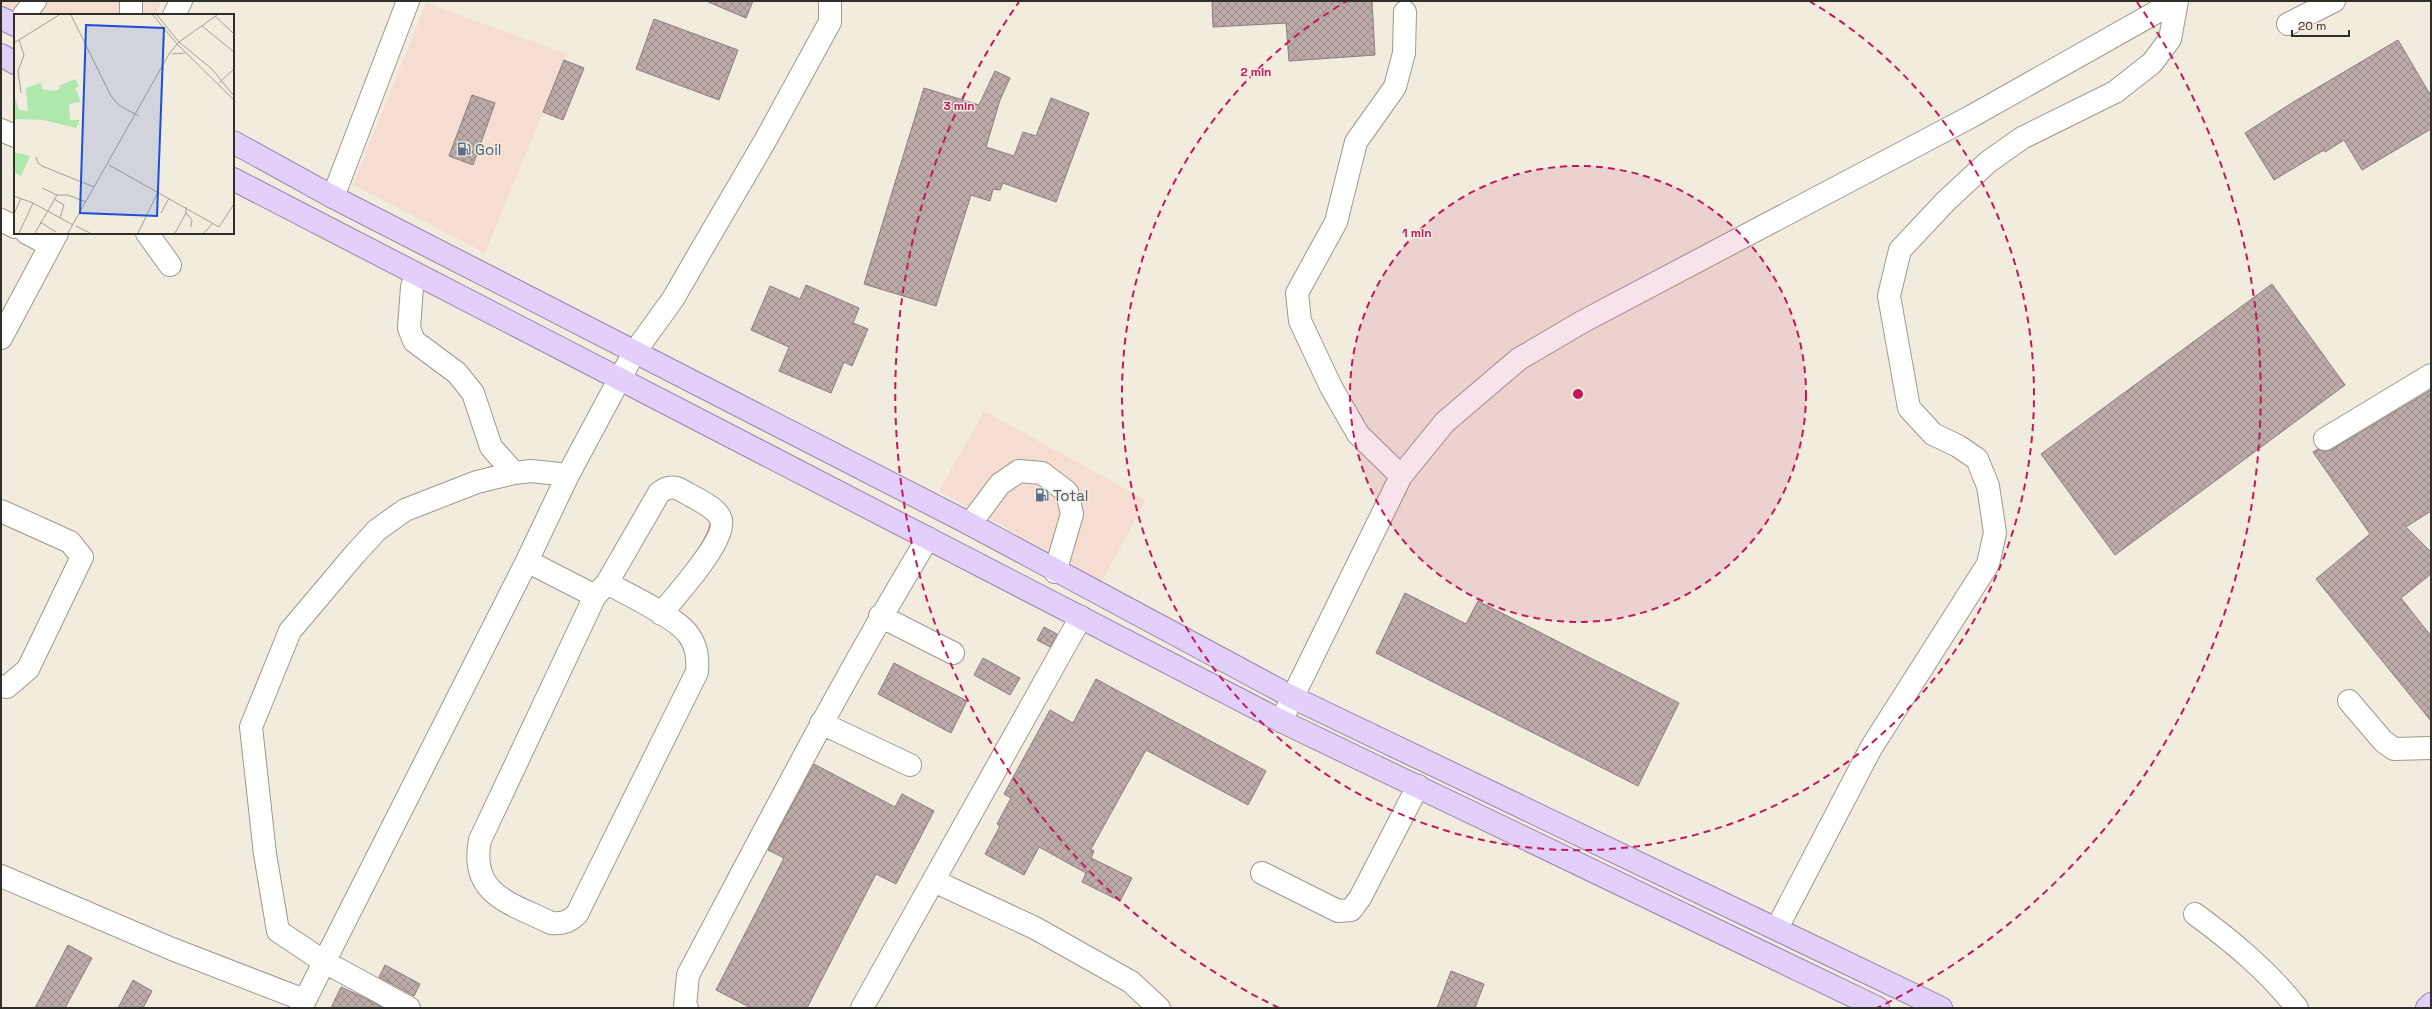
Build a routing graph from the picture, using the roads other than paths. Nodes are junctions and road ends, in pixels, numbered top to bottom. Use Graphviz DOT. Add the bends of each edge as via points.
graph roads {
  1 [pos="35,1"];
  2 [pos="131,1"];
  3 [pos="181,1"];
  4 [pos="408,1"];
  5 [pos="830,1"];
  6 [pos="2176,1"];
  7 [pos="2334,1"];
  8 [pos="1405,12"];
  9 [pos="25,14"];
  10 [pos="132,14"];
  11 [pos="174,14"];
  12 [pos="1,18"];
  13 [pos="14,24"];
  14 [pos="2288,24"];
  15 [pos="1,55"];
  16 [pos="14,62"];
  17 [pos="1,130"];
  18 [pos="14,136"];
  19 [pos="234,143"];
  20 [pos="234,180"];
  21 [pos="333,197"];
  22 [pos="1,220"];
  23 [pos="14,226"];
  24 [pos="30,234"];
  25 [pos="148,234"];
  26 [pos="53,239"];
  27 [pos="170,265"];
  28 [pos="416,274"];
  29 [pos="1,338"];
  30 [pos="634,353"];
  31 [pos="2431,375"];
  32 [pos="620,378"];
  33 [pos="2325,439"];
  34 [pos="514,473"];
  35 [pos="568,475"];
  36 [pos="1401,476"];
  37 [pos="1,511"];
  38 [pos="970,524"];
  39 [pos="928,538"];
  40 [pos="527,561"];
  41 [pos="1055,572"];
  42 [pos="601,589"];
  43 [pos="660,614"];
  44 [pos="880,616"];
  45 [pos="1081,617"];
  46 [pos="953,653"];
  47 [pos="1,686"];
  48 [pos="1294,698"];
  49 [pos="2349,701"];
  50 [pos="1282,721"];
  51 [pos="821,723"];
  52 [pos="2431,748"];
  53 [pos="910,765"];
  54 [pos="1418,786"];
  55 [pos="1262,873"];
  56 [pos="1,876"];
  57 [pos="934,881"];
  58 [pos="2195,914"];
  59 [pos="1777,928"];
  60 [pos="323,961"];
  61 [pos="302,1004"];
  62 [pos="2431,1004"];
  63 [pos="403,1007"];
  64 [pos="687,1008"];
  65 [pos="862,1008"];
  66 [pos="1159,1008"];
  67 [pos="1878,1008"];
  68 [pos="1941,1008"];
  69 [pos="2297,1008"];
  70 [pos="2427,1008"];
  1 -- 9 [label="street"];
  2 -- 10 [label="street"];
  3 -- 11 [label="street"];
  4 -- 21 [label="street"];
  5 -- 30 [label="street" via="830,22 765,141 673,299"];
  6 -- 36 [label="street" via="1972,116 1582,322 1519,360 1445,422"];
  6 -- 59 [label="street" via="2170,39 2152,63 2115,92 2022,138 1988,162 1946,201 1900,250 1889,296 1909,408 1933,434 1977,459 1988,486 1994,533 1988,564 1871,748"];
  7 -- 14 [label="street"];
  8 -- 36 [label="street" via="1404,53 1395,87 1356,142 1336,222 1297,293 1300,321 1314,354 1358,434"];
  12 -- 13 [label="main road"];
  15 -- 16 [label="main road"];
  17 -- 18 [label="street"];
  19 -- 21 [label="main road"];
  20 -- 28 [label="main road"];
  21 -- 30 [label="main road"];
  22 -- 23 [label="street"];
  24 -- 26 [label="street"];
  25 -- 27 [label="street"];
  26 -- 29 [label="street"];
  28 -- 32 [label="main road"];
  28 -- 34 [label="street" via="412,287 409,328 414,341 457,373 474,392 491,447"];
  30 -- 32 [label="street"];
  30 -- 38 [label="main road"];
  31 -- 33 [label="street"];
  32 -- 35 [label="street"];
  32 -- 39 [label="main road"];
  34 -- 35 [label="street"];
  34 -- 60 [label="street" via="439,495 405,510 377,530 290,630 251,727 265,854 278,931"];
  35 -- 40 [label="street"];
  36 -- 48 [label="street"];
  37 -- 47 [label="street" via="70,542 82,557 28,669 7,687"];
  38 -- 41 [label="main road"];
  38 -- 41 [label="street" via="1000,484 1019,470 1042,473 1067,492 1072,514"];
  39 -- 44 [label="street"];
  39 -- 45 [label="main road"];
  40 -- 42 [label="street"];
  40 -- 60 [label="street"];
  41 -- 48 [label="main road"];
  42 -- 43 [label="street"];
  42 -- 43 [label="street" via="659,494 665,488 677,487 716,511 722,527 711,550"];
  42 -- 43 [label="street" via="480,840 476,858 482,877 496,896 551,924 570,921 577,914 697,672 698,656 688,633"];
  44 -- 46 [label="street"];
  44 -- 51 [label="street"];
  45 -- 50 [label="main road"];
  45 -- 57 [label="street"];
  48 -- 50 [label="street"];
  48 -- 59 [label="main road"];
  49 -- 52 [label="street" via="2383,741 2394,749"];
  50 -- 54 [label="main road"];
  51 -- 53 [label="street"];
  51 -- 64 [label="street" via="688,975 685,1006"];
  54 -- 55 [label="street" via="1360,898 1351,910 1338,911"];
  54 -- 67 [label="main road"];
  56 -- 61 [label="street"];
  57 -- 65 [label="street"];
  57 -- 66 [label="street" via="1035,928 1132,982"];
  58 -- 69 [label="street" via="2247,954"];
  59 -- 68 [label="main road"];
  60 -- 61 [label="street"];
  60 -- 63 [label="street"];
  62 -- 70 [label="main road"];
}
